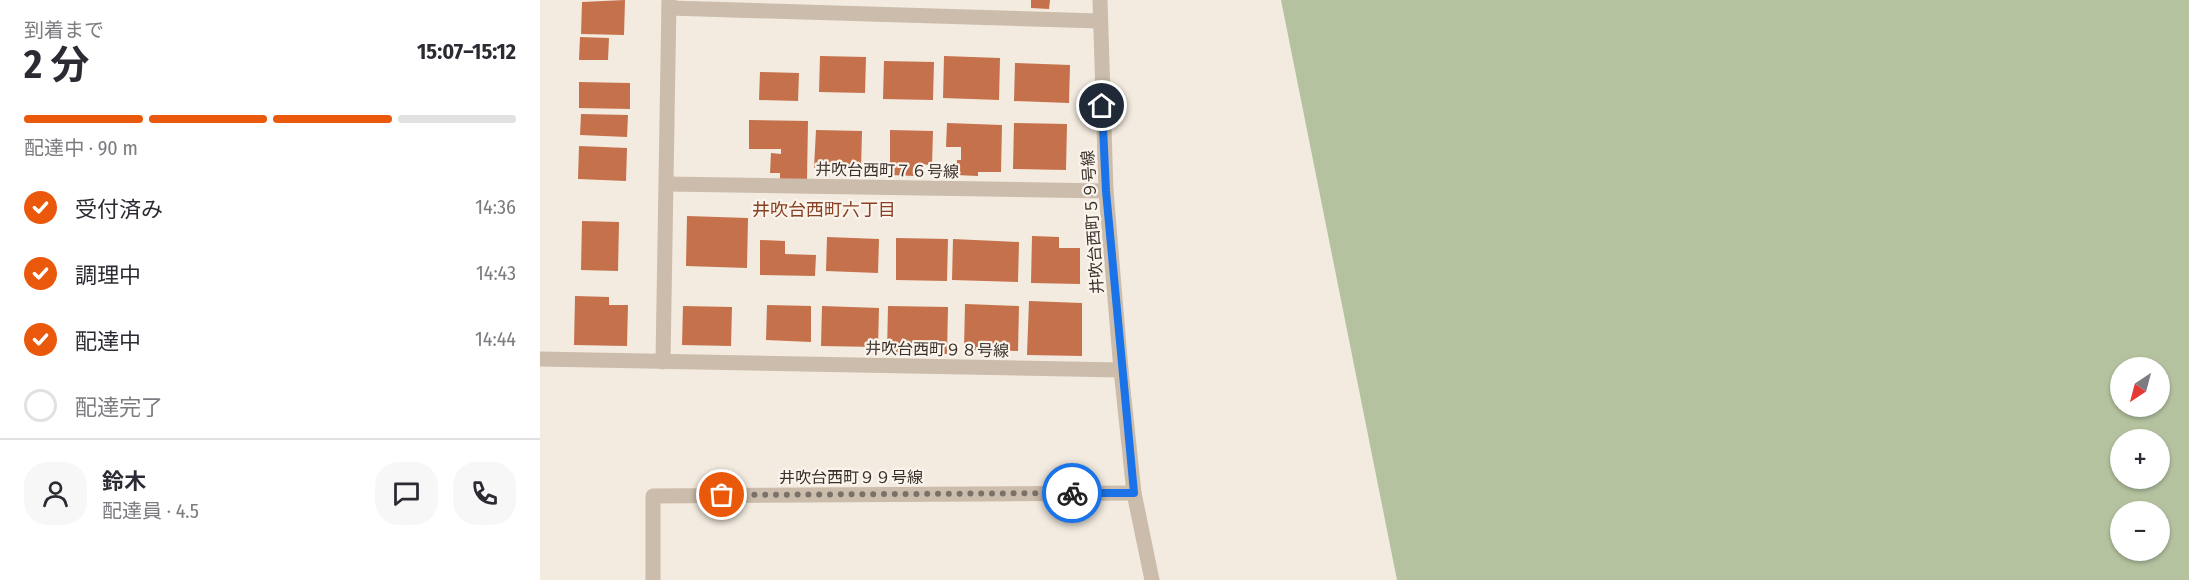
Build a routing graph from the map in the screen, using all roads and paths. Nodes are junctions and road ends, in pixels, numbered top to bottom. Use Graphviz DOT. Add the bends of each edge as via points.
graph roads {
  1 [pos="1100,0"];
  2 [pos="669,4"];
  3 [pos="1099,21"];
  4 [pos="667,184"];
  5 [pos="1106,191"];
  6 [pos="540,359"];
  7 [pos="663,362"];
  8 [pos="1121,370"];
  9 [pos="1134,493"];
  10 [pos="653,580"];
  11 [pos="1152,580"];
  1 -- 3 [label="street, 井吹台西町５９号線"];
  2 -- 3 [label="street"];
  2 -- 4 [label="street"];
  3 -- 5 [label="street, 井吹台西町５９号線"];
  4 -- 5 [label="street, 井吹台西町７６号線"];
  4 -- 7 [label="street"];
  5 -- 8 [label="street, 井吹台西町５９号線"];
  6 -- 7 [label="street, 井吹台西町９８号線"];
  7 -- 8 [label="street, 井吹台西町９８号線"];
  8 -- 9 [label="street"];
  9 -- 10 [label="street, 井吹台西町９９号線" via="653,496"];
  9 -- 11 [label="street"];
}
